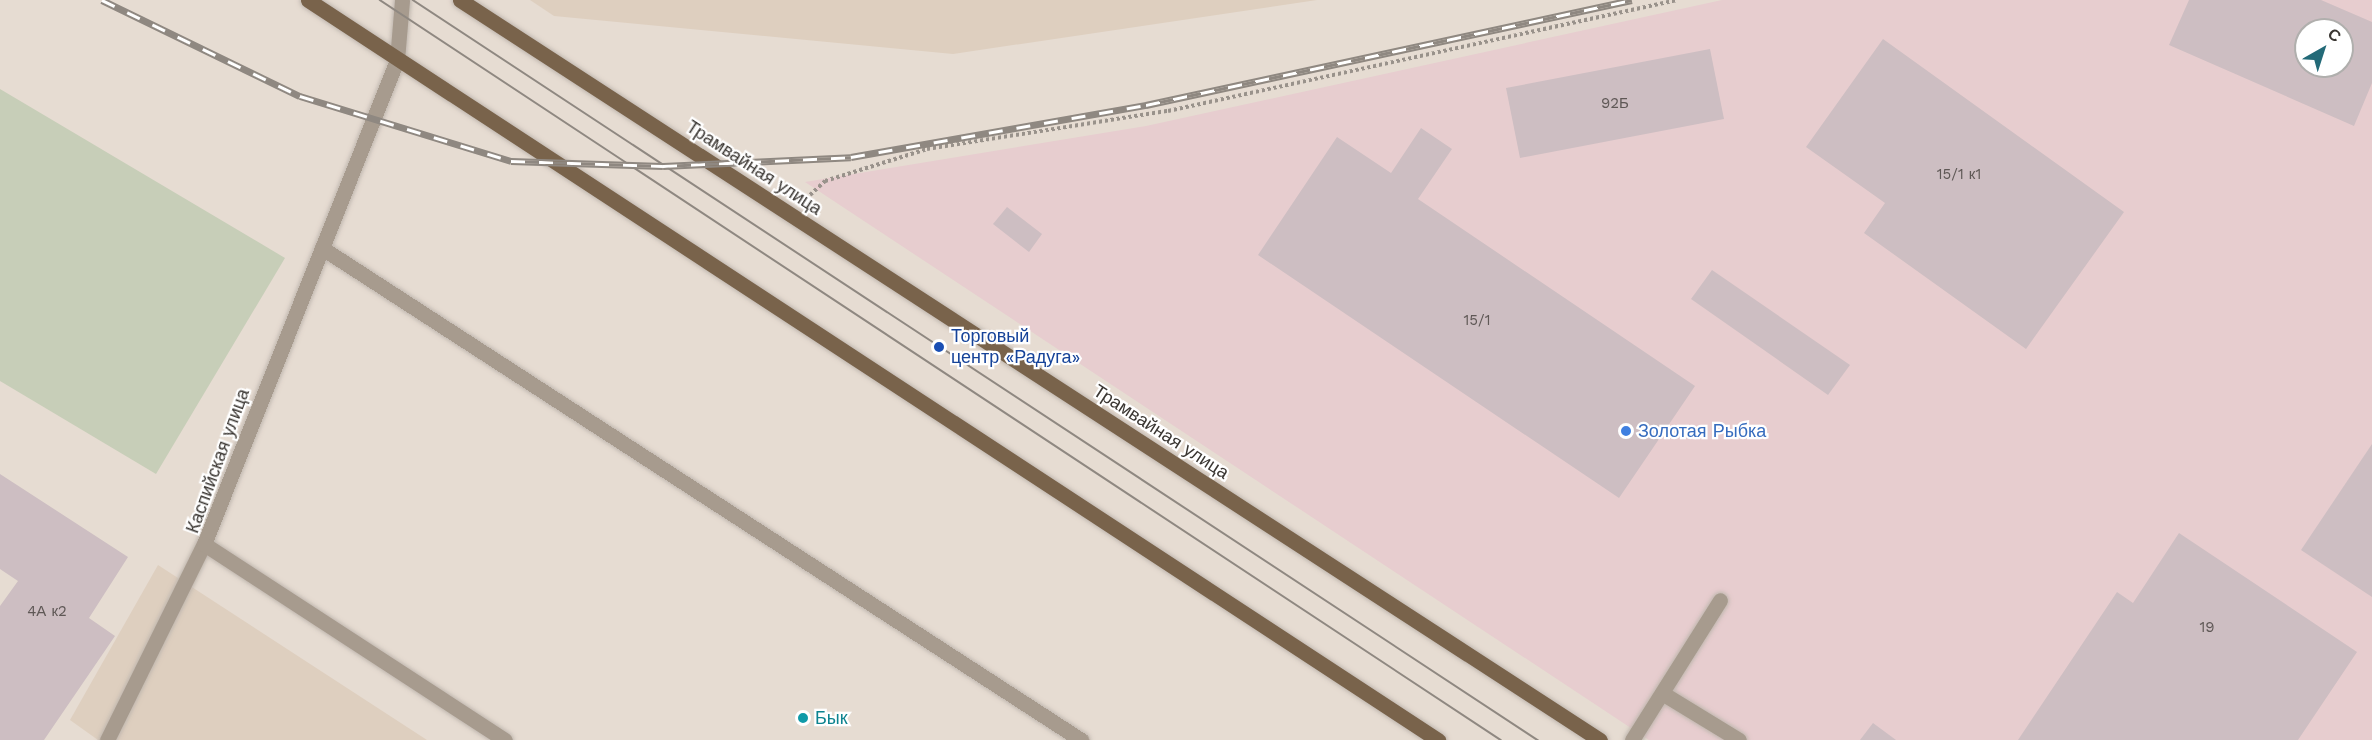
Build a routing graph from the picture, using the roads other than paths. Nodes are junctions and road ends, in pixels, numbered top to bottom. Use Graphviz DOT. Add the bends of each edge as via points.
graph roads {
  1 [pos="308,0"];
  2 [pos="402,0"];
  3 [pos="460,0"];
  4 [pos="397,60"];
  5 [pos="322,248"];
  6 [pos="204,544"];
  7 [pos="1720,600"];
  8 [pos="1662,693"];
  9 [pos="107,740"];
  10 [pos="505,740"];
  11 [pos="1082,740"];
  12 [pos="1438,740"];
  13 [pos="1600,740"];
  14 [pos="1632,740"];
  15 [pos="1739,740"];
  1 -- 4 [label="main road"];
  2 -- 4 [label="street, Каспийская улица"];
  3 -- 13 [label="main road, Трамвайная улица"];
  4 -- 5 [label="street, Каспийская улица"];
  4 -- 12 [label="main road"];
  5 -- 6 [label="street, Каспийская улица"];
  5 -- 11 [label="street"];
  6 -- 9 [label="street"];
  6 -- 10 [label="street, Каспийская улица"];
  7 -- 8 [label="street"];
  8 -- 14 [label="street"];
  8 -- 15 [label="street"];
}
